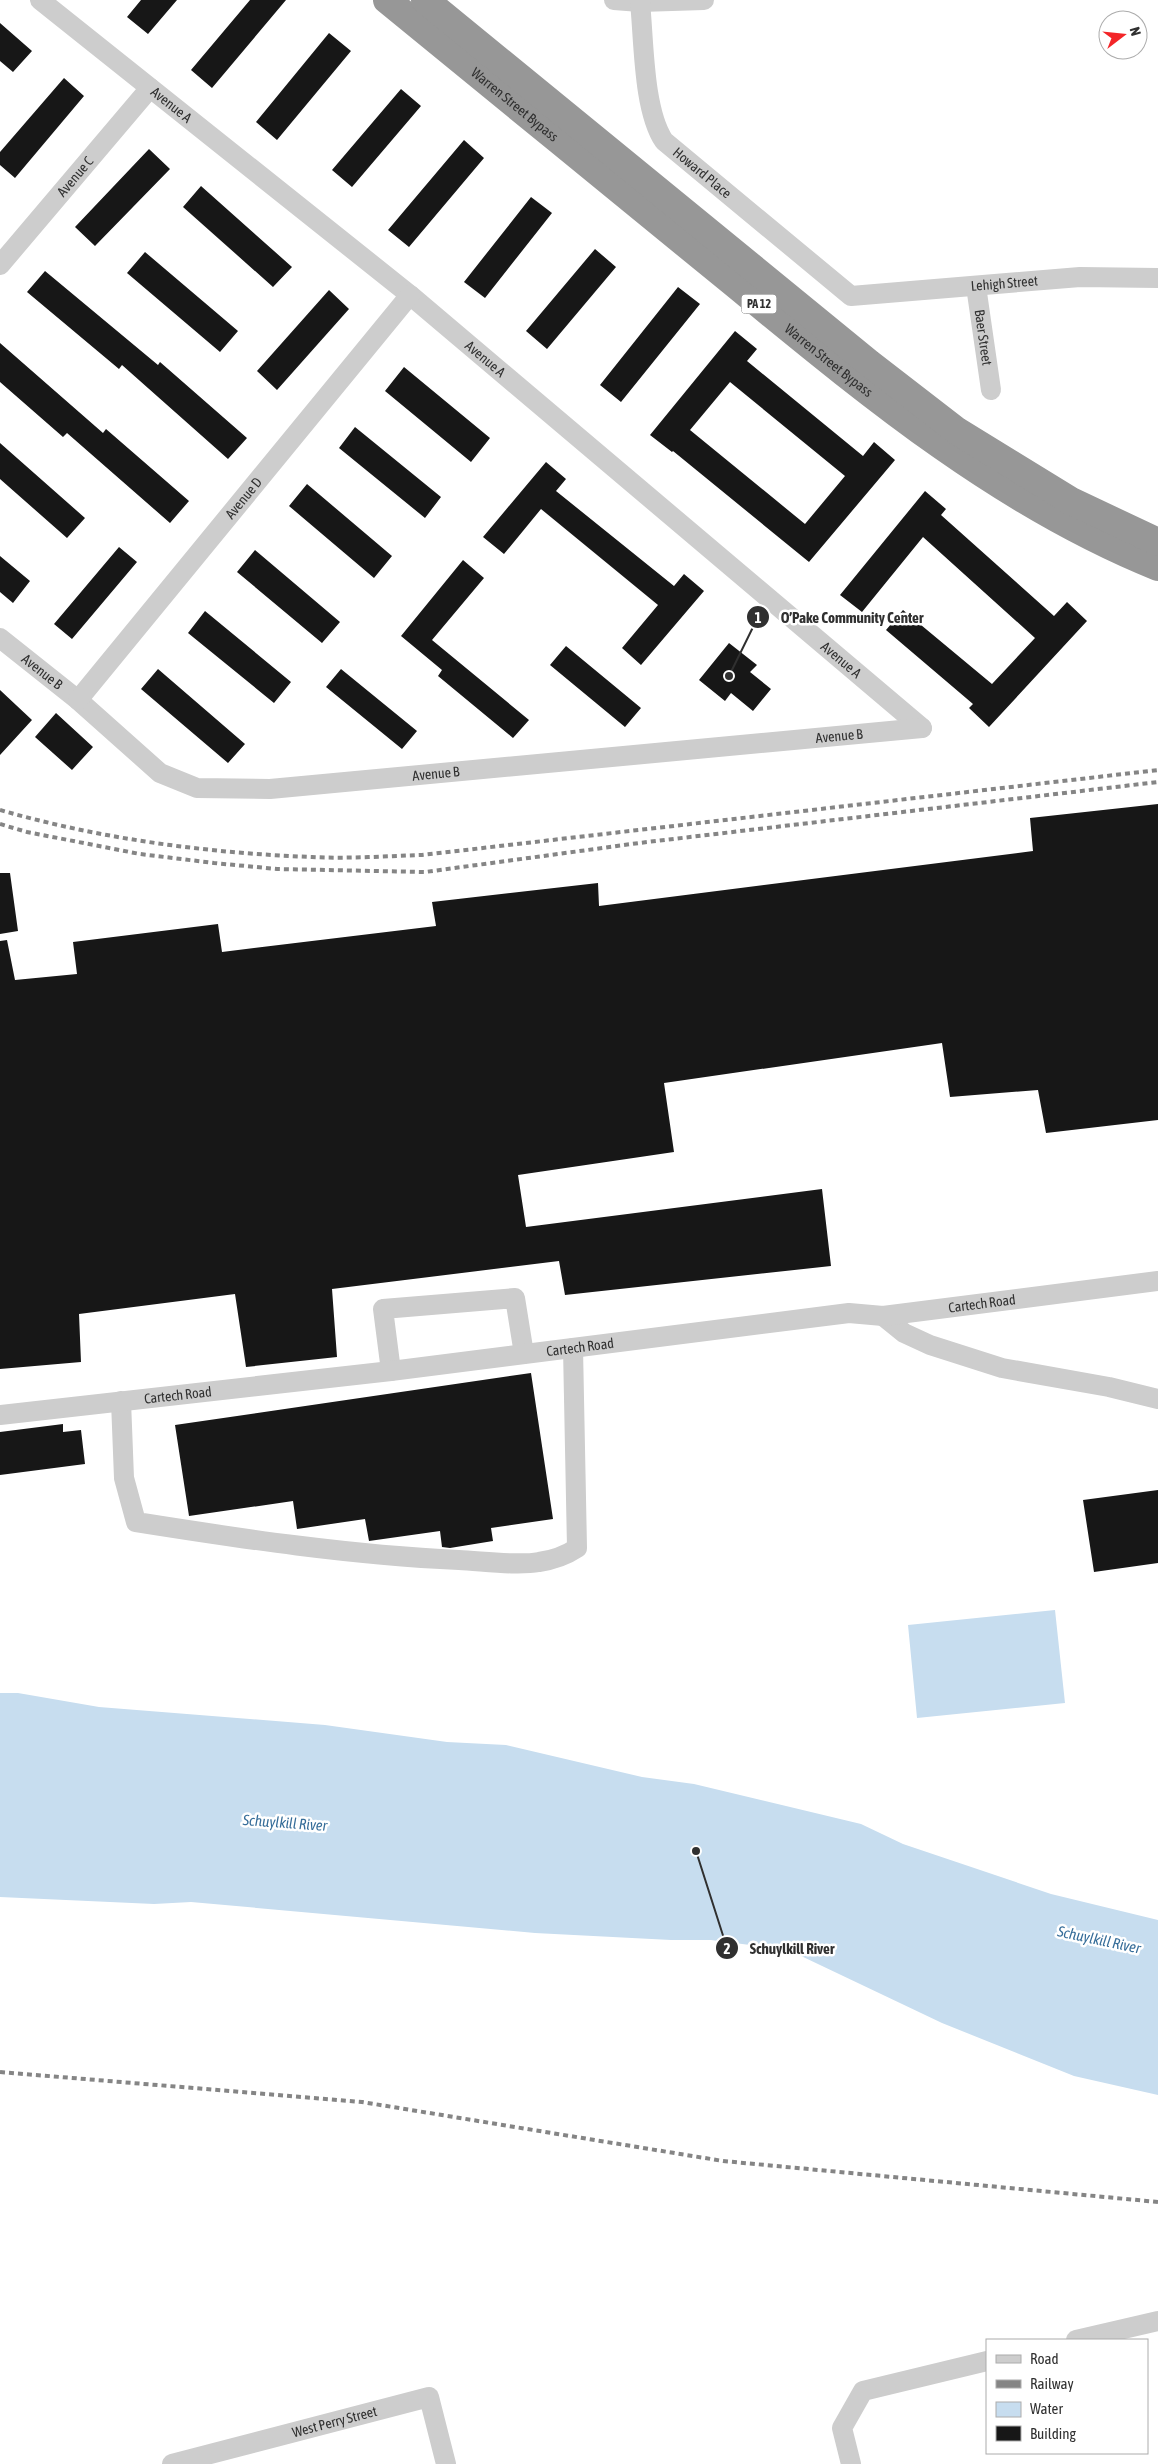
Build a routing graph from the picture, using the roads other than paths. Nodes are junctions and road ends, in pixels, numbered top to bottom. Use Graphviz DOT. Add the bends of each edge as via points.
graph roads {
  1 [pos="40,0"];
  2 [pos="387,0"];
  3 [pos="425,0"];
  4 [pos="614,0"];
  5 [pos="704,0"];
  6 [pos="640,2"];
  7 [pos="150,88"];
  8 [pos="0,265"];
  9 [pos="1158,278"];
  10 [pos="976,286"];
  11 [pos="410,296"];
  12 [pos="851,296"];
  13 [pos="991,390"];
  14 [pos="1158,542"];
  15 [pos="1158,567"];
  16 [pos="0,638"];
  17 [pos="78,700"];
  18 [pos="922,728"];
  19 [pos="1158,1281"];
  20 [pos="883,1316"];
  21 [pos="573,1348"];
  22 [pos="524,1354"];
  23 [pos="391,1371"];
  24 [pos="1158,1399"];
  25 [pos="121,1401"];
  26 [pos="0,1415"];
  27 [pos="1158,2321"];
  28 [pos="1080,2339"];
  29 [pos="986,2362"];
  30 [pos="172,2464"];
  31 [pos="446,2464"];
  32 [pos="851,2464"];
  1 -- 7 [label="street, Avenue A"];
  2 -- 15 [label="highway, Warren Street Bypass / PA 12" via="854,382 944,450 1091,538"];
  3 -- 14 [label="highway, Warren Street Bypass / PA 12" via="919,402 965,436 1040,482 1102,517"];
  4 -- 6 [label="street"];
  5 -- 6 [label="street"];
  6 -- 12 [label="street, Howard Place" via="649,99 658,132 664,141"];
  7 -- 8 [label="street, Avenue C"];
  7 -- 11 [label="street, Avenue A"];
  9 -- 10 [label="street, Lehigh Street" via="1080,277"];
  10 -- 12 [label="street, Lehigh Street"];
  10 -- 13 [label="street, Baer Street"];
  11 -- 17 [label="street, Avenue D"];
  11 -- 18 [label="street, Avenue A"];
  16 -- 17 [label="street, Avenue B"];
  17 -- 18 [label="street, Avenue B" via="160,773 197,788 270,789"];
  19 -- 20 [label="street, Cartech Road"];
  20 -- 21 [label="street, Cartech Road" via="849,1313"];
  20 -- 24 [label="street" via="904,1333 930,1345 1002,1368"];
  21 -- 22 [label="street, Cartech Road"];
  21 -- 25 [label="street" via="577,1548 565,1556 537,1563 435,1559 321,1548 136,1522 124,1478"];
  22 -- 23 [label="street, Cartech Road"];
  22 -- 23 [label="street" via="515,1298 383,1309"];
  23 -- 25 [label="street, Cartech Road"];
  25 -- 26 [label="street, Cartech Road"];
  27 -- 28 [label="street"];
  29 -- 32 [label="street" via="863,2391 842,2428"];
  30 -- 31 [label="street, West Perry Street" via="429,2397"];
}
